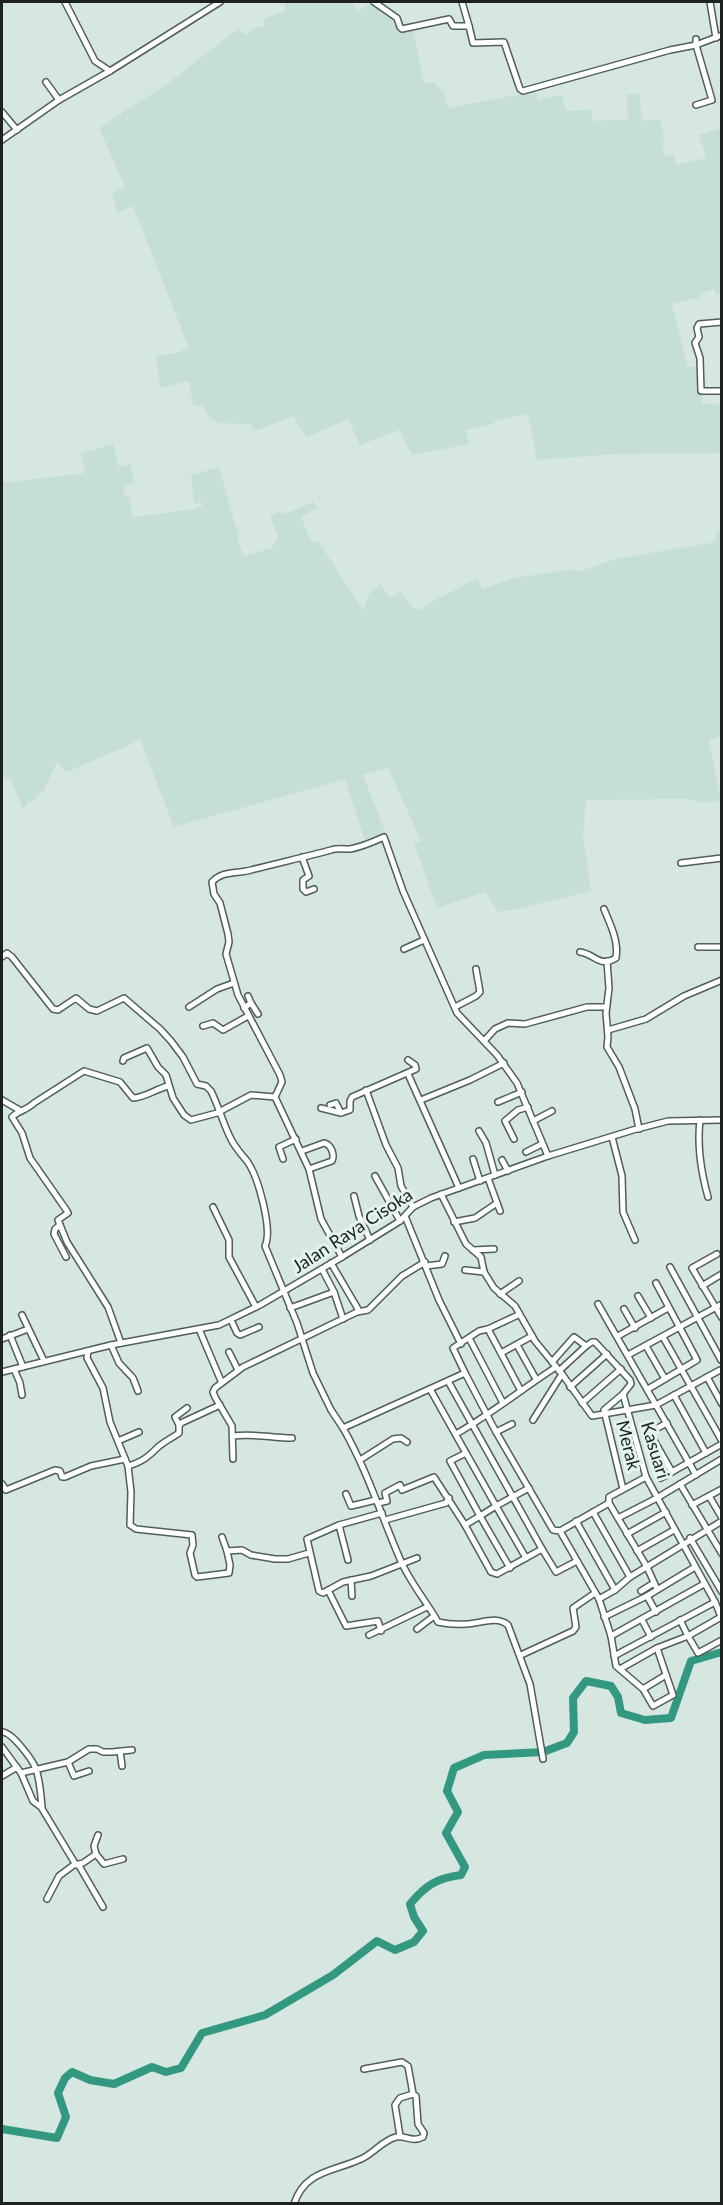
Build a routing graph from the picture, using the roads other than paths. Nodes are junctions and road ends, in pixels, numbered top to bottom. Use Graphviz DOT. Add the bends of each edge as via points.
graph roads {
  1 [pos="65,2"];
  2 [pos="220,2"];
  3 [pos="375,2"];
  4 [pos="462,2"];
  5 [pos="710,2"];
  6 [pos="469,26"];
  7 [pos="719,37"];
  8 [pos="696,42"];
  9 [pos="110,71"];
  10 [pos="46,82"];
  11 [pos="59,100"];
  12 [pos="696,105"];
  13 [pos="2,112"];
  14 [pos="17,130"];
  15 [pos="2,140"];
  16 [pos="722,322"];
  17 [pos="722,391"];
  18 [pos="302,857"];
  19 [pos="722,858"];
  20 [pos="681,863"];
  21 [pos="314,889"];
  22 [pos="604,909"];
  23 [pos="424,940"];
  24 [pos="722,946"];
  25 [pos="698,947"];
  26 [pos="404,949"];
  27 [pos="580,952"];
  28 [pos="2,957"];
  29 [pos="607,961"];
  30 [pos="476,969"];
  31 [pos="722,980"];
  32 [pos="234,983"];
  33 [pos="248,996"];
  34 [pos="252,1003"];
  35 [pos="189,1007"];
  36 [pos="455,1007"];
  37 [pos="606,1007"];
  38 [pos="244,1008"];
  39 [pos="258,1014"];
  40 [pos="248,1016"];
  41 [pos="203,1026"];
  42 [pos="608,1030"];
  43 [pos="484,1041"];
  44 [pos="408,1060"];
  45 [pos="123,1061"];
  46 [pos="504,1063"];
  47 [pos="408,1074"];
  48 [pos="168,1086"];
  49 [pos="366,1090"];
  50 [pos="522,1092"];
  51 [pos="275,1096"];
  52 [pos="2,1100"];
  53 [pos="421,1100"];
  54 [pos="498,1102"];
  55 [pos="330,1105"];
  56 [pos="528,1107"];
  57 [pos="321,1108"];
  58 [pos="21,1111"];
  59 [pos="552,1111"];
  60 [pos="220,1112"];
  61 [pos="341,1113"];
  62 [pos="700,1120"];
  63 [pos="722,1120"];
  64 [pos="533,1121"];
  65 [pos="639,1129"];
  66 [pos="479,1131"];
  67 [pos="612,1137"];
  68 [pos="296,1139"];
  69 [pos="514,1139"];
  70 [pos="542,1144"];
  71 [pos="302,1151"];
  72 [pos="526,1152"];
  73 [pos="548,1156"];
  74 [pos="283,1159"];
  75 [pos="473,1159"];
  76 [pos="502,1160"];
  77 [pos="309,1169"];
  78 [pos="508,1171"];
  79 [pos="495,1175"];
  80 [pos="375,1176"];
  81 [pos="488,1178"];
  82 [pos="480,1181"];
  83 [pos="459,1188"];
  84 [pos="441,1194"];
  85 [pos="354,1196"];
  86 [pos="708,1197"];
  87 [pos="497,1203"];
  88 [pos="213,1207"];
  89 [pos="413,1207"];
  90 [pos="500,1211"];
  91 [pos="405,1216"];
  92 [pos="400,1221"];
  93 [pos="454,1222"];
  94 [pos="60,1226"];
  95 [pos="370,1240"];
  96 [pos="635,1240"];
  97 [pos="494,1249"];
  98 [pos="473,1250"];
  99 [pos="717,1254"];
  100 [pos="445,1256"];
  101 [pos="66,1257"];
  102 [pos="342,1257"];
  103 [pos="331,1263"];
  104 [pos="426,1264"];
  105 [pos="670,1267"];
  106 [pos="322,1269"];
  107 [pos="465,1270"];
  108 [pos="484,1272"];
  109 [pos="722,1274"];
  110 [pos="519,1281"];
  111 [pos="656,1283"];
  112 [pos="702,1286"];
  113 [pos="283,1292"];
  114 [pos="334,1292"];
  115 [pos="500,1294"];
  116 [pos="638,1296"];
  117 [pos="598,1304"];
  118 [pos="722,1304"];
  119 [pos="256,1307"];
  120 [pos="715,1307"];
  121 [pos="290,1308"];
  122 [pos="668,1308"];
  123 [pos="624,1309"];
  124 [pos="357,1312"];
  125 [pos="518,1315"];
  126 [pos="22,1316"];
  127 [pos="697,1317"];
  128 [pos="343,1318"];
  129 [pos="651,1318"];
  130 [pos="722,1318"];
  131 [pos="231,1320"];
  132 [pos="259,1327"];
  133 [pos="680,1327"];
  134 [pos="635,1328"];
  135 [pos="28,1329"];
  136 [pos="199,1329"];
  137 [pos="488,1329"];
  138 [pos="10,1335"];
  139 [pos="532,1336"];
  140 [pos="618,1336"];
  141 [pos="663,1337"];
  142 [pos="469,1338"];
  143 [pos="2,1339"];
  144 [pos="301,1340"];
  145 [pos="122,1343"];
  146 [pos="461,1344"];
  147 [pos="111,1345"];
  148 [pos="517,1345"];
  149 [pos="586,1346"];
  150 [pos="646,1346"];
  151 [pos="88,1351"];
  152 [pos="229,1352"];
  153 [pos="501,1353"];
  154 [pos="608,1354"];
  155 [pos="628,1355"];
  156 [pos="44,1360"];
  157 [pos="721,1360"];
  158 [pos="23,1367"];
  159 [pos="14,1369"];
  160 [pos="557,1369"];
  161 [pos="621,1369"];
  162 [pos="238,1370"];
  163 [pos="721,1370"];
  164 [pos="681,1371"];
  165 [pos="2,1372"];
  166 [pos="465,1373"];
  167 [pos="707,1377"];
  168 [pos="536,1379"];
  169 [pos="665,1379"];
  170 [pos="448,1380"];
  171 [pos="221,1381"];
  172 [pos="690,1386"];
  173 [pos="570,1387"];
  174 [pos="430,1389"];
  175 [pos="648,1389"];
  176 [pos="138,1391"];
  177 [pos="521,1391"];
  178 [pos="623,1394"];
  179 [pos="22,1395"];
  180 [pos="674,1395"];
  181 [pos="503,1403"];
  182 [pos="582,1403"];
  183 [pos="722,1404"];
  184 [pos="220,1405"];
  185 [pos="656,1405"];
  186 [pos="187,1408"];
  187 [pos="629,1410"];
  188 [pos="606,1414"];
  189 [pos="488,1415"];
  190 [pos="532,1420"];
  191 [pos="667,1423"];
  192 [pos="512,1424"];
  193 [pos="179,1425"];
  194 [pos="472,1425"];
  195 [pos="343,1428"];
  196 [pos="139,1432"];
  197 [pos="496,1432"];
  198 [pos="456,1434"];
  199 [pos="233,1436"];
  200 [pos="292,1438"];
  201 [pos="118,1441"];
  202 [pos="407,1442"];
  203 [pos="722,1442"];
  204 [pos="466,1453"];
  205 [pos="706,1453"];
  206 [pos="125,1459"];
  207 [pos="233,1459"];
  208 [pos="360,1460"];
  209 [pos="722,1460"];
  210 [pos="689,1462"];
  211 [pos="128,1466"];
  212 [pos="672,1472"];
  213 [pos="696,1475"];
  214 [pos="646,1477"];
  215 [pos="661,1479"];
  216 [pos="2,1484"];
  217 [pos="680,1484"];
  218 [pos="623,1486"];
  219 [pos="529,1488"];
  220 [pos="722,1489"];
  221 [pos="346,1494"];
  222 [pos="709,1496"];
  223 [pos="449,1498"];
  224 [pos="513,1498"];
  225 [pos="657,1498"];
  226 [pos="377,1502"];
  227 [pos="609,1503"];
  228 [pos="692,1505"];
  229 [pos="496,1506"];
  230 [pos="593,1512"];
  231 [pos="666,1512"];
  232 [pos="382,1513"];
  233 [pos="480,1516"];
  234 [pos="618,1518"];
  235 [pos="384,1520"];
  236 [pos="722,1520"];
  237 [pos="576,1521"];
  238 [pos="339,1525"];
  239 [pos="465,1525"];
  240 [pos="707,1529"];
  241 [pos="674,1530"];
  242 [pos="560,1531"];
  243 [pos="627,1534"];
  244 [pos="222,1537"];
  245 [pos="690,1538"];
  246 [pos="682,1545"];
  247 [pos="542,1549"];
  248 [pos="228,1551"];
  249 [pos="637,1551"];
  250 [pos="309,1553"];
  251 [pos="722,1554"];
  252 [pos="417,1558"];
  253 [pos="526,1558"];
  254 [pos="348,1560"];
  255 [pos="577,1561"];
  256 [pos="402,1564"];
  257 [pos="647,1567"];
  258 [pos="695,1567"];
  259 [pos="510,1568"];
  260 [pos="630,1577"];
  261 [pos="351,1581"];
  262 [pos="704,1584"];
  263 [pos="656,1586"];
  264 [pos="328,1590"];
  265 [pos="615,1590"];
  266 [pos="641,1591"];
  267 [pos="722,1592"];
  268 [pos="595,1593"];
  269 [pos="352,1596"];
  270 [pos="646,1596"];
  271 [pos="599,1599"];
  272 [pos="715,1602"];
  273 [pos="428,1607"];
  274 [pos="656,1612"];
  275 [pos="434,1616"];
  276 [pos="604,1617"];
  277 [pos="721,1618"];
  278 [pos="642,1620"];
  279 [pos="680,1620"];
  280 [pos="417,1629"];
  281 [pos="381,1631"];
  282 [pos="369,1635"];
  283 [pos="611,1636"];
  284 [pos="688,1636"];
  285 [pos="651,1637"];
  286 [pos="722,1640"];
  287 [pos="657,1648"];
  288 [pos="521,1655"];
  289 [pos="614,1656"];
  290 [pos="620,1669"];
  291 [pos="666,1675"];
  292 [pos="643,1689"];
  293 [pos="2,1732"];
  294 [pos="2,1747"];
  295 [pos="132,1750"];
  296 [pos="120,1751"];
  297 [pos="543,1759"];
  298 [pos="68,1762"];
  299 [pos="122,1766"];
  300 [pos="17,1767"];
  301 [pos="36,1771"];
  302 [pos="89,1771"];
  303 [pos="21,1773"];
  304 [pos="2,1776"];
  305 [pos="42,1809"];
  306 [pos="98,1835"];
  307 [pos="96,1854"];
  308 [pos="123,1859"];
  309 [pos="77,1864"];
  310 [pos="47,1899"];
  311 [pos="103,1907"];
  312 [pos="364,2069"];
  313 [pos="413,2094"];
  314 [pos="400,2136"];
  315 [pos="294,2204"];
  1 -- 9 [label="street" via="95,61"];
  2 -- 9 [label="street"];
  3 -- 6 [label="street" via="397,18 402,29 448,19 453,26"];
  4 -- 6 [label="street"];
  5 -- 7 [label="street"];
  6 -- 8 [label="street" via="473,43 504,42 523,92"];
  7 -- 8 [label="street"];
  8 -- 12 [label="street" via="712,100"];
  9 -- 11 [label="street"];
  10 -- 11 [label="street"];
  11 -- 14 [label="street"];
  13 -- 14 [label="street"];
  14 -- 15 [label="street"];
  16 -- 17 [label="street" via="699,324 699,339 695,343 700,358 701,391"];
  18 -- 21 [label="street" via="309,876 303,880 303,889"];
  18 -- 23 [label="street" via="350,849 384,837"];
  18 -- 32 [label="street" via="231,872 212,882 228,934 226,954"];
  19 -- 20 [label="street"];
  22 -- 29 [label="street" via="617,948 616,958"];
  23 -- 26 [label="street"];
  23 -- 36 [label="street"];
  24 -- 25 [label="street"];
  27 -- 29 [label="street" via="597,961"];
  28 -- 60 [label="street" via="7,953 12,957 53,1009 58,1010 76,998 93,1011 119,999 127,1000 177,1048 197,1084 211,1091"];
  29 -- 37 [label="street"];
  30 -- 36 [label="street" via="480,992"];
  31 -- 42 [label="street" via="684,996 646,1019"];
  32 -- 35 [label="street"];
  32 -- 38 [label="street"];
  33 -- 34 [label="street"];
  34 -- 38 [label="street"];
  34 -- 39 [label="street"];
  36 -- 43 [label="street"];
  37 -- 42 [label="street"];
  37 -- 43 [label="street" via="587,1007 525,1024 508,1023"];
  38 -- 40 [label="street"];
  40 -- 41 [label="street" via="223,1030 213,1023"];
  40 -- 51 [label="street" via="280,1075 282,1082"];
  42 -- 65 [label="street" via="608,1050 619,1067"];
  43 -- 46 [label="street"];
  44 -- 47 [label="street" via="417,1068"];
  45 -- 48 [label="street" via="147,1048 166,1075"];
  46 -- 50 [label="street"];
  46 -- 53 [label="street"];
  47 -- 49 [label="street"];
  47 -- 53 [label="street"];
  48 -- 58 [label="street" via="133,1098 120,1082 84,1071"];
  48 -- 60 [label="street" via="187,1118"];
  49 -- 61 [label="street" via="352,1096 350,1110"];
  49 -- 89 [label="street" via="398,1168 401,1186"];
  50 -- 54 [label="street"];
  50 -- 56 [label="street"];
  51 -- 60 [label="street" via="250,1095"];
  51 -- 68 [label="street"];
  52 -- 58 [label="street"];
  53 -- 83 [label="street"];
  55 -- 61 [label="street" via="336,1103"];
  56 -- 64 [label="street"];
  56 -- 69 [label="street" via="505,1121"];
  57 -- 61 [label="street"];
  58 -- 94 [label="street" via="12,1117 26,1149 68,1212 59,1219"];
  59 -- 64 [label="street"];
  60 -- 113 [label="street" via="257,1186 268,1230 265,1246"];
  62 -- 63 [label="street, Jalan Raya Cisoka"];
  62 -- 65 [label="street, Jalan Raya Cisoka" via="668,1121"];
  62 -- 86 [label="street" via="701,1169"];
  64 -- 70 [label="street"];
  65 -- 67 [label="street, Jalan Raya Cisoka"];
  66 -- 79 [label="street"];
  67 -- 73 [label="street, Jalan Raya Cisoka"];
  67 -- 96 [label="street" via="622,1176 623,1212"];
  68 -- 71 [label="street"];
  68 -- 74 [label="street" via="279,1147"];
  70 -- 72 [label="street"];
  70 -- 73 [label="street"];
  71 -- 77 [label="street"];
  71 -- 77 [label="street" via="324,1143 333,1155 332,1161"];
  73 -- 78 [label="street, Jalan Raya Cisoka"];
  75 -- 82 [label="street"];
  76 -- 78 [label="street"];
  77 -- 102 [label="street" via="321,1219"];
  78 -- 79 [label="street, Jalan Raya Cisoka"];
  79 -- 81 [label="street, Jalan Raya Cisoka"];
  80 -- 92 [label="street"];
  81 -- 82 [label="street, Jalan Raya Cisoka"];
  81 -- 87 [label="street"];
  82 -- 83 [label="street, Jalan Raya Cisoka"];
  83 -- 84 [label="street, Jalan Raya Cisoka"];
  84 -- 89 [label="street, Jalan Raya Cisoka"];
  84 -- 93 [label="street"];
  85 -- 95 [label="street"];
  87 -- 90 [label="street"];
  87 -- 93 [label="street" via="475,1218"];
  88 -- 119 [label="street" via="229,1240 229,1257"];
  89 -- 91 [label="street, Jalan Raya Cisoka"];
  91 -- 92 [label="street, Jalan Raya Cisoka"];
  91 -- 104 [label="street"];
  92 -- 95 [label="street, Jalan Raya Cisoka"];
  93 -- 98 [label="street"];
  94 -- 101 [label="street" via="54,1233"];
  94 -- 145 [label="street" via="107,1305"];
  95 -- 102 [label="street, Jalan Raya Cisoka"];
  97 -- 98 [label="street"];
  98 -- 108 [label="street" via="481,1257"];
  99 -- 112 [label="street" via="692,1268"];
  100 -- 104 [label="street" via="442,1264"];
  102 -- 103 [label="street, Jalan Raya Cisoka"];
  103 -- 106 [label="street, Jalan Raya Cisoka"];
  103 -- 124 [label="street" via="356,1302"];
  104 -- 124 [label="street" via="402,1275 373,1307"];
  104 -- 146 [label="street"];
  105 -- 127 [label="street"];
  106 -- 113 [label="street, Jalan Raya Cisoka"];
  106 -- 114 [label="street"];
  107 -- 108 [label="street"];
  108 -- 115 [label="street"];
  109 -- 112 [label="street"];
  110 -- 115 [label="street"];
  111 -- 122 [label="street"];
  112 -- 120 [label="street"];
  113 -- 119 [label="street, Jalan Raya Cisoka"];
  113 -- 121 [label="street"];
  114 -- 121 [label="street"];
  114 -- 128 [label="street"];
  115 -- 125 [label="street" via="515,1306"];
  116 -- 129 [label="street"];
  117 -- 140 [label="street"];
  118 -- 120 [label="street"];
  119 -- 131 [label="street, Jalan Raya Cisoka"];
  120 -- 127 [label="street"];
  120 -- 130 [label="street"];
  121 -- 144 [label="street"];
  122 -- 129 [label="street"];
  122 -- 133 [label="street"];
  123 -- 134 [label="street"];
  124 -- 128 [label="street"];
  125 -- 137 [label="street"];
  125 -- 139 [label="street"];
  126 -- 135 [label="street"];
  127 -- 133 [label="street"];
  127 -- 157 [label="street"];
  128 -- 144 [label="street"];
  129 -- 134 [label="street"];
  131 -- 132 [label="street" via="240,1335"];
  131 -- 136 [label="street, Jalan Raya Cisoka"];
  133 -- 141 [label="street"];
  133 -- 164 [label="street" via="697,1360"];
  134 -- 140 [label="street"];
  135 -- 138 [label="street"];
  135 -- 156 [label="street"];
  136 -- 145 [label="street, Jalan Raya Cisoka"];
  136 -- 171 [label="street"];
  137 -- 142 [label="street"];
  137 -- 153 [label="street"];
  138 -- 143 [label="street"];
  138 -- 158 [label="street"];
  139 -- 148 [label="street"];
  139 -- 160 [label="street"];
  140 -- 155 [label="street"];
  141 -- 150 [label="street"];
  141 -- 164 [label="street"];
  142 -- 146 [label="street"];
  142 -- 181 [label="street"];
  144 -- 162 [label="street"];
  144 -- 195 [label="street" via="317,1381"];
  145 -- 147 [label="street, Jalan Raya Cisoka"];
  146 -- 166 [label="street" via="453,1348"];
  147 -- 151 [label="street, Jalan Raya Cisoka"];
  147 -- 176 [label="street"];
  148 -- 153 [label="street"];
  148 -- 168 [label="street"];
  149 -- 154 [label="street" via="594,1342"];
  149 -- 160 [label="street"];
  149 -- 160 [label="street" via="572,1337"];
  150 -- 155 [label="street"];
  150 -- 169 [label="street"];
  151 -- 156 [label="street, Jalan Raya Cisoka"];
  151 -- 201 [label="street" via="87,1358 103,1388"];
  152 -- 162 [label="street"];
  153 -- 177 [label="street"];
  154 -- 161 [label="street"];
  154 -- 173 [label="street"];
  155 -- 175 [label="street"];
  156 -- 158 [label="street, Jalan Raya Cisoka"];
  157 -- 163 [label="street"];
  158 -- 159 [label="street, Jalan Raya Cisoka"];
  159 -- 165 [label="street, Jalan Raya Cisoka"];
  159 -- 179 [label="street"];
  160 -- 168 [label="street"];
  160 -- 173 [label="street"];
  160 -- 190 [label="street"];
  161 -- 178 [label="street, Kasuari" via="631,1384"];
  161 -- 182 [label="street"];
  162 -- 171 [label="street"];
  163 -- 167 [label="street"];
  164 -- 169 [label="street"];
  164 -- 172 [label="street"];
  166 -- 170 [label="street"];
  166 -- 189 [label="street"];
  167 -- 172 [label="street"];
  167 -- 183 [label="street"];
  168 -- 177 [label="street"];
  169 -- 175 [label="street"];
  170 -- 174 [label="street"];
  170 -- 194 [label="street"];
  171 -- 184 [label="street" via="213,1392"];
  172 -- 180 [label="street"];
  172 -- 203 [label="street"];
  173 -- 182 [label="street"];
  174 -- 195 [label="street"];
  174 -- 198 [label="street"];
  175 -- 185 [label="street"];
  177 -- 181 [label="street"];
  178 -- 187 [label="street, Kasuari"];
  178 -- 188 [label="street" via="604,1409"];
  180 -- 185 [label="street"];
  180 -- 205 [label="street"];
  181 -- 189 [label="street"];
  182 -- 188 [label="street" via="592,1416"];
  184 -- 193 [label="street"];
  184 -- 199 [label="street"];
  185 -- 187 [label="street"];
  185 -- 191 [label="street"];
  186 -- 193 [label="street" via="175,1417"];
  187 -- 188 [label="street"];
  187 -- 214 [label="street, Kasuari"];
  188 -- 218 [label="street, Merak"];
  189 -- 194 [label="street"];
  189 -- 197 [label="street"];
  191 -- 210 [label="street"];
  191 -- 212 [label="street" via="651,1435"];
  192 -- 197 [label="street"];
  193 -- 211 [label="street" via="179,1433 149,1457"];
  194 -- 198 [label="street"];
  194 -- 224 [label="street"];
  195 -- 208 [label="street"];
  196 -- 201 [label="street"];
  197 -- 219 [label="street"];
  198 -- 204 [label="street"];
  199 -- 200 [label="street"];
  199 -- 207 [label="street"];
  201 -- 206 [label="street"];
  202 -- 208 [label="street" via="393,1439"];
  203 -- 205 [label="street"];
  204 -- 229 [label="street"];
  204 -- 233 [label="street" via="450,1461"];
  205 -- 210 [label="street"];
  206 -- 211 [label="street"];
  206 -- 216 [label="street" via="64,1477 55,1470 6,1490"];
  208 -- 226 [label="street"];
  209 -- 213 [label="street"];
  210 -- 212 [label="street"];
  210 -- 213 [label="street"];
  211 -- 248 [label="street" via="132,1527 191,1534 190,1553 198,1577 229,1573"];
  212 -- 215 [label="street"];
  213 -- 217 [label="street"];
  214 -- 218 [label="street"];
  214 -- 225 [label="street, Kasuari"];
  217 -- 225 [label="street"];
  217 -- 228 [label="street"];
  218 -- 227 [label="street" via="609,1497"];
  219 -- 224 [label="street"];
  219 -- 242 [label="street" via="553,1530"];
  220 -- 222 [label="street"];
  221 -- 226 [label="street" via="351,1506"];
  222 -- 228 [label="street"];
  222 -- 236 [label="street"];
  223 -- 226 [label="street" via="432,1477 402,1490 400,1485 384,1493 387,1501"];
  223 -- 235 [label="street" via="438,1506"];
  223 -- 239 [label="street"];
  224 -- 229 [label="street"];
  224 -- 247 [label="street"];
  225 -- 231 [label="street, Kasuari"];
  225 -- 234 [label="street"];
  226 -- 232 [label="street"];
  227 -- 230 [label="street"];
  227 -- 234 [label="street"];
  228 -- 240 [label="street"];
  229 -- 233 [label="street"];
  229 -- 253 [label="street"];
  230 -- 237 [label="street"];
  230 -- 260 [label="street"];
  231 -- 241 [label="street, Kasuari"];
  231 -- 243 [label="street"];
  232 -- 235 [label="street"];
  232 -- 238 [label="street"];
  233 -- 239 [label="street"];
  233 -- 259 [label="street"];
  234 -- 243 [label="street"];
  235 -- 256 [label="street"];
  236 -- 240 [label="street"];
  237 -- 242 [label="street"];
  237 -- 265 [label="street"];
  238 -- 250 [label="street" via="307,1539"];
  238 -- 254 [label="street"];
  239 -- 259 [label="street" via="491,1572"];
  240 -- 245 [label="street"];
  240 -- 251 [label="street"];
  241 -- 246 [label="street, Kasuari"];
  241 -- 249 [label="street"];
  242 -- 255 [label="street"];
  243 -- 249 [label="street"];
  244 -- 248 [label="street"];
  245 -- 246 [label="street"];
  245 -- 267 [label="street"];
  246 -- 257 [label="street"];
  246 -- 258 [label="street, Kasuari"];
  247 -- 253 [label="street"];
  247 -- 255 [label="street" via="556,1572"];
  248 -- 250 [label="street" via="243,1550 275,1559"];
  249 -- 257 [label="street"];
  250 -- 264 [label="street" via="320,1593"];
  252 -- 256 [label="street"];
  253 -- 259 [label="street"];
  255 -- 268 [label="street"];
  256 -- 261 [label="street"];
  256 -- 273 [label="street"];
  257 -- 260 [label="street"];
  257 -- 263 [label="street"];
  258 -- 262 [label="street, Kasuari"];
  258 -- 263 [label="street"];
  260 -- 265 [label="street"];
  261 -- 264 [label="street"];
  261 -- 269 [label="street"];
  262 -- 272 [label="street, Kasuari"];
  262 -- 274 [label="street"];
  263 -- 266 [label="street"];
  263 -- 270 [label="street"];
  264 -- 281 [label="street" via="346,1626 378,1621"];
  265 -- 271 [label="street"];
  268 -- 271 [label="street"];
  268 -- 288 [label="street" via="573,1608 573,1631"];
  270 -- 274 [label="street"];
  270 -- 276 [label="street"];
  271 -- 276 [label="street"];
  272 -- 277 [label="street, Kasuari"];
  272 -- 279 [label="street"];
  273 -- 275 [label="street"];
  273 -- 281 [label="street"];
  274 -- 278 [label="street"];
  275 -- 280 [label="street"];
  275 -- 288 [label="street" via="438,1622 449,1624 505,1622"];
  276 -- 283 [label="street"];
  277 -- 284 [label="street"];
  278 -- 283 [label="street"];
  278 -- 285 [label="street"];
  279 -- 284 [label="street"];
  279 -- 285 [label="street"];
  281 -- 282 [label="street"];
  283 -- 289 [label="street"];
  284 -- 286 [label="street" via="698,1653"];
  284 -- 287 [label="street"];
  285 -- 289 [label="street"];
  287 -- 290 [label="street"];
  287 -- 291 [label="street"];
  288 -- 297 [label="street"];
  289 -- 290 [label="street"];
  290 -- 292 [label="street"];
  291 -- 292 [label="street"];
  291 -- 292 [label="street" via="673,1695 656,1706"];
  293 -- 301 [label="street" via="13,1737"];
  294 -- 300 [label="street"];
  295 -- 296 [label="street"];
  296 -- 298 [label="street" via="89,1749"];
  296 -- 299 [label="street"];
  298 -- 301 [label="street"];
  298 -- 302 [label="street" via="74,1776"];
  300 -- 303 [label="street"];
  300 -- 304 [label="street"];
  301 -- 303 [label="street"];
  301 -- 305 [label="street"];
  303 -- 305 [label="street" via="33,1801"];
  305 -- 309 [label="street"];
  306 -- 307 [label="street"];
  307 -- 308 [label="street" via="104,1864"];
  307 -- 309 [label="street"];
  309 -- 310 [label="street" via="59,1876"];
  309 -- 311 [label="street"];
  312 -- 313 [label="street" via="405,2063"];
  313 -- 314 [label="street" via="397,2100"];
  313 -- 314 [label="street" via="423,2137 410,2140"];
  314 -- 315 [label="street" via="361,2159 312,2178"];
}
